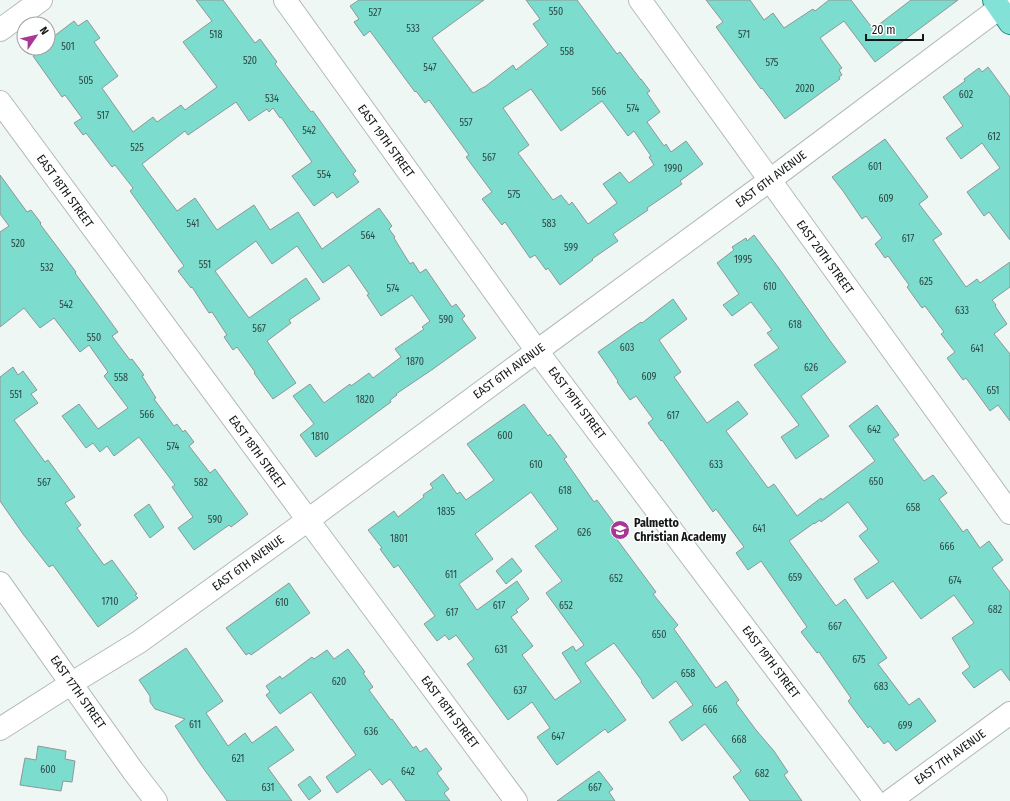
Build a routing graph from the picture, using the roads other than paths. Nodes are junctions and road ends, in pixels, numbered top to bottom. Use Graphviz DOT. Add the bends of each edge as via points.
graph roads {
  1 [pos="41,0"];
  2 [pos="285,0"];
  3 [pos="640,0"];
  4 [pos="1003,8"];
  5 [pos="0,30"];
  6 [pos="0,102"];
  7 [pos="770,180"];
  8 [pos="537,350"];
  9 [pos="1010,513"];
  10 [pos="308,520"];
  11 [pos="0,583"];
  12 [pos="72,683"];
  13 [pos="1010,713"];
  14 [pos="0,729"];
  15 [pos="156,801"];
  16 [pos="516,801"];
  17 [pos="875,801"];
  18 [pos="890,801"];
  1 -- 5 [label="street"];
  2 -- 8 [label="street, EAST 19TH STREET"];
  3 -- 7 [label="street, EAST 20TH STREET"];
  4 -- 7 [label="street, EAST 6TH AVENUE"];
  6 -- 10 [label="street, EAST 18TH STREET"];
  7 -- 8 [label="street, EAST 6TH AVENUE"];
  7 -- 9 [label="street, EAST 20TH STREET"];
  8 -- 10 [label="street, EAST 6TH AVENUE"];
  8 -- 17 [label="street, EAST 19TH STREET"];
  10 -- 12 [label="street, EAST 6TH AVENUE" via="139,642"];
  10 -- 16 [label="street, EAST 18TH STREET"];
  11 -- 12 [label="street, EAST 17TH STREET"];
  12 -- 14 [label="street, EAST 6TH AVENUE"];
  12 -- 15 [label="street, EAST 17TH STREET"];
  13 -- 18 [label="street, EAST 7TH AVENUE"];
}
